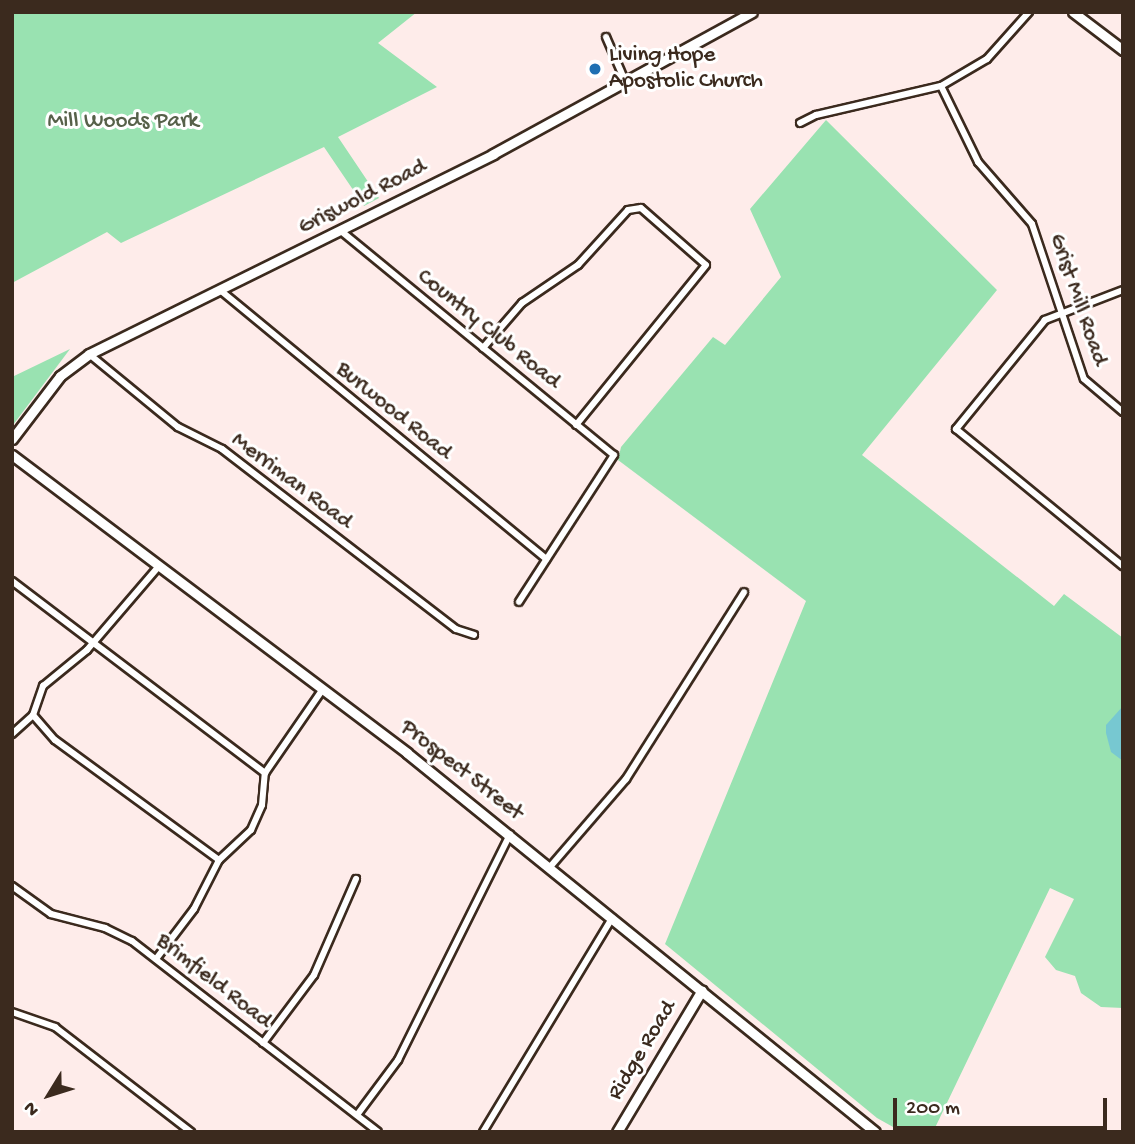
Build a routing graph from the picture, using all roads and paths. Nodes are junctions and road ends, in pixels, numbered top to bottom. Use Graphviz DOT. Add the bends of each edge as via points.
graph roads {
  1 [pos="752,12"];
  2 [pos="1029,12"];
  3 [pos="1073,12"];
  4 [pos="606,37"];
  5 [pos="1123,50"];
  6 [pos="627,84"];
  7 [pos="941,86"];
  8 [pos="800,123"];
  9 [pos="341,231"];
  10 [pos="220,290"];
  11 [pos="1123,290"];
  12 [pos="1062,312"];
  13 [pos="483,348"];
  14 [pos="89,354"];
  15 [pos="1123,412"];
  16 [pos="576,425"];
  17 [pos="12,439"];
  18 [pos="12,455"];
  19 [pos="546,559"];
  20 [pos="159,566"];
  21 [pos="1123,566"];
  22 [pos="12,581"];
  23 [pos="744,592"];
  24 [pos="519,602"];
  25 [pos="474,635"];
  26 [pos="93,642"];
  27 [pos="323,689"];
  28 [pos="33,715"];
  29 [pos="12,734"];
  30 [pos="265,773"];
  31 [pos="510,834"];
  32 [pos="219,860"];
  33 [pos="550,867"];
  34 [pos="356,879"];
  35 [pos="12,886"];
  36 [pos="612,918"];
  37 [pos="156,959"];
  38 [pos="702,990"];
  39 [pos="12,1012"];
  40 [pos="263,1043"];
  41 [pos="357,1115"];
  42 [pos="191,1132"];
  43 [pos="379,1132"];
  44 [pos="483,1132"];
  45 [pos="617,1132"];
  46 [pos="875,1132"];
  1 -- 6 [label="main road, Griswold Road"];
  2 -- 7 [label="street" via="987,59"];
  3 -- 5 [label="main road"];
  4 -- 6 [label="street"];
  6 -- 9 [label="main road, Griswold Road"];
  7 -- 8 [label="street" via="816,115"];
  7 -- 12 [label="street, Grist Mill Road" via="978,162 1032,224"];
  9 -- 10 [label="main road, Griswold Road"];
  9 -- 13 [label="street, Country Club Road"];
  10 -- 14 [label="main road, Griswold Road"];
  10 -- 19 [label="street, Burwood Road"];
  11 -- 12 [label="street"];
  12 -- 15 [label="street, Grist Mill Road" via="1084,379"];
  12 -- 21 [label="street" via="1034,330 956,429"];
  13 -- 16 [label="street, Country Club Road"];
  13 -- 16 [label="street" via="522,303 578,265 628,210 641,208 706,265"];
  14 -- 17 [label="main road, Griswold Road" via="60,376"];
  14 -- 25 [label="street, Merriman Road" via="178,427 222,449 456,629"];
  16 -- 19 [label="street, Country Club Road" via="614,455"];
  18 -- 20 [label="main road, Prospect Street"];
  19 -- 24 [label="street"];
  20 -- 26 [label="street"];
  20 -- 27 [label="main road, Prospect Street"];
  22 -- 26 [label="street"];
  23 -- 33 [label="street" via="626,779"];
  26 -- 28 [label="street" via="43,686"];
  26 -- 30 [label="street"];
  27 -- 30 [label="street"];
  27 -- 31 [label="main road, Prospect Street"];
  28 -- 29 [label="street"];
  28 -- 32 [label="street" via="55,740"];
  30 -- 32 [label="street" via="255,823"];
  31 -- 33 [label="main road, Prospect Street"];
  31 -- 41 [label="street" via="398,1060"];
  32 -- 37 [label="street" via="194,909"];
  33 -- 36 [label="main road, Prospect Street"];
  34 -- 40 [label="street" via="314,975"];
  35 -- 37 [label="street, Brimfield Road" via="51,914 115,931"];
  36 -- 38 [label="main road, Prospect Street"];
  36 -- 44 [label="street"];
  37 -- 40 [label="street, Brimfield Road"];
  38 -- 45 [label="main road, Ridge Road"];
  38 -- 46 [label="main road, Prospect Street"];
  39 -- 42 [label="street" via="55,1027"];
  40 -- 41 [label="street, Brimfield Road"];
  41 -- 43 [label="street, Brimfield Road"];
}
